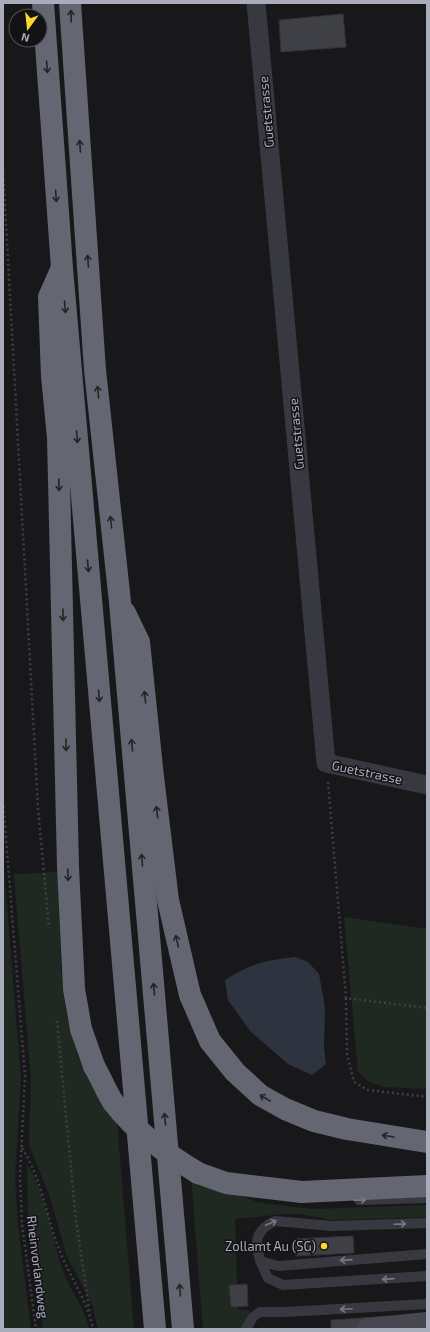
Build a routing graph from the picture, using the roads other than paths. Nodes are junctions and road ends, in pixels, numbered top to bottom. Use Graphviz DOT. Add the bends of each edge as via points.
graph roads {
  1 [pos="43,3"];
  2 [pos="70,3"];
  3 [pos="256,3"];
  4 [pos="62,268"];
  5 [pos="120,602"];
  6 [pos="427,784"];
  7 [pos="427,1142"];
  8 [pos="226,1182"];
  9 [pos="427,1186"];
  10 [pos="427,1198"];
  11 [pos="350,1200"];
  12 [pos="334,1201"];
  13 [pos="427,1223"];
  14 [pos="427,1254"];
  15 [pos="260,1261"];
  16 [pos="427,1276"];
  17 [pos="427,1304"];
  18 [pos="427,1323"];
  19 [pos="155,1329"];
  20 [pos="182,1329"];
  21 [pos="246,1329"];
  22 [pos="368,1329"];
  1 -- 4 [label="highway, one-way"];
  5 -- 2 [label="highway, one-way" via="95,370"];
  3 -- 6 [label="street, Guetstrasse" via="326,763"];
  4 -- 8 [label="highway, one-way, bridge" via="49,298 52,376 58,438 68,866 74,989 81,1029 94,1066 113,1101 135,1126 164,1152 198,1173"];
  4 -- 19 [label="highway, one-way"];
  7 -- 5 [label="highway, one-way" via="314,1122 285,1109 260,1095 235,1072 210,1041 190,995 168,900 139,642"];
  20 -- 5 [label="highway, one-way"];
  8 -- 9 [label="highway" via="302,1192"];
  8 -- 12 [label="lane" via="259,1196 283,1200"];
  11 -- 10 [label="lane, one-way"];
  15 -- 13 [label="lane, one-way" via="256,1250 258,1234 266,1225 275,1221 332,1226"];
  14 -- 15 [label="lane, one-way" via="278,1266"];
  16 -- 15 [label="lane, one-way" via="283,1285 268,1278"];
  17 -- 21 [label="lane, one-way" via="260,1312 253,1317"];
  18 -- 22 [label="main road"];
}
